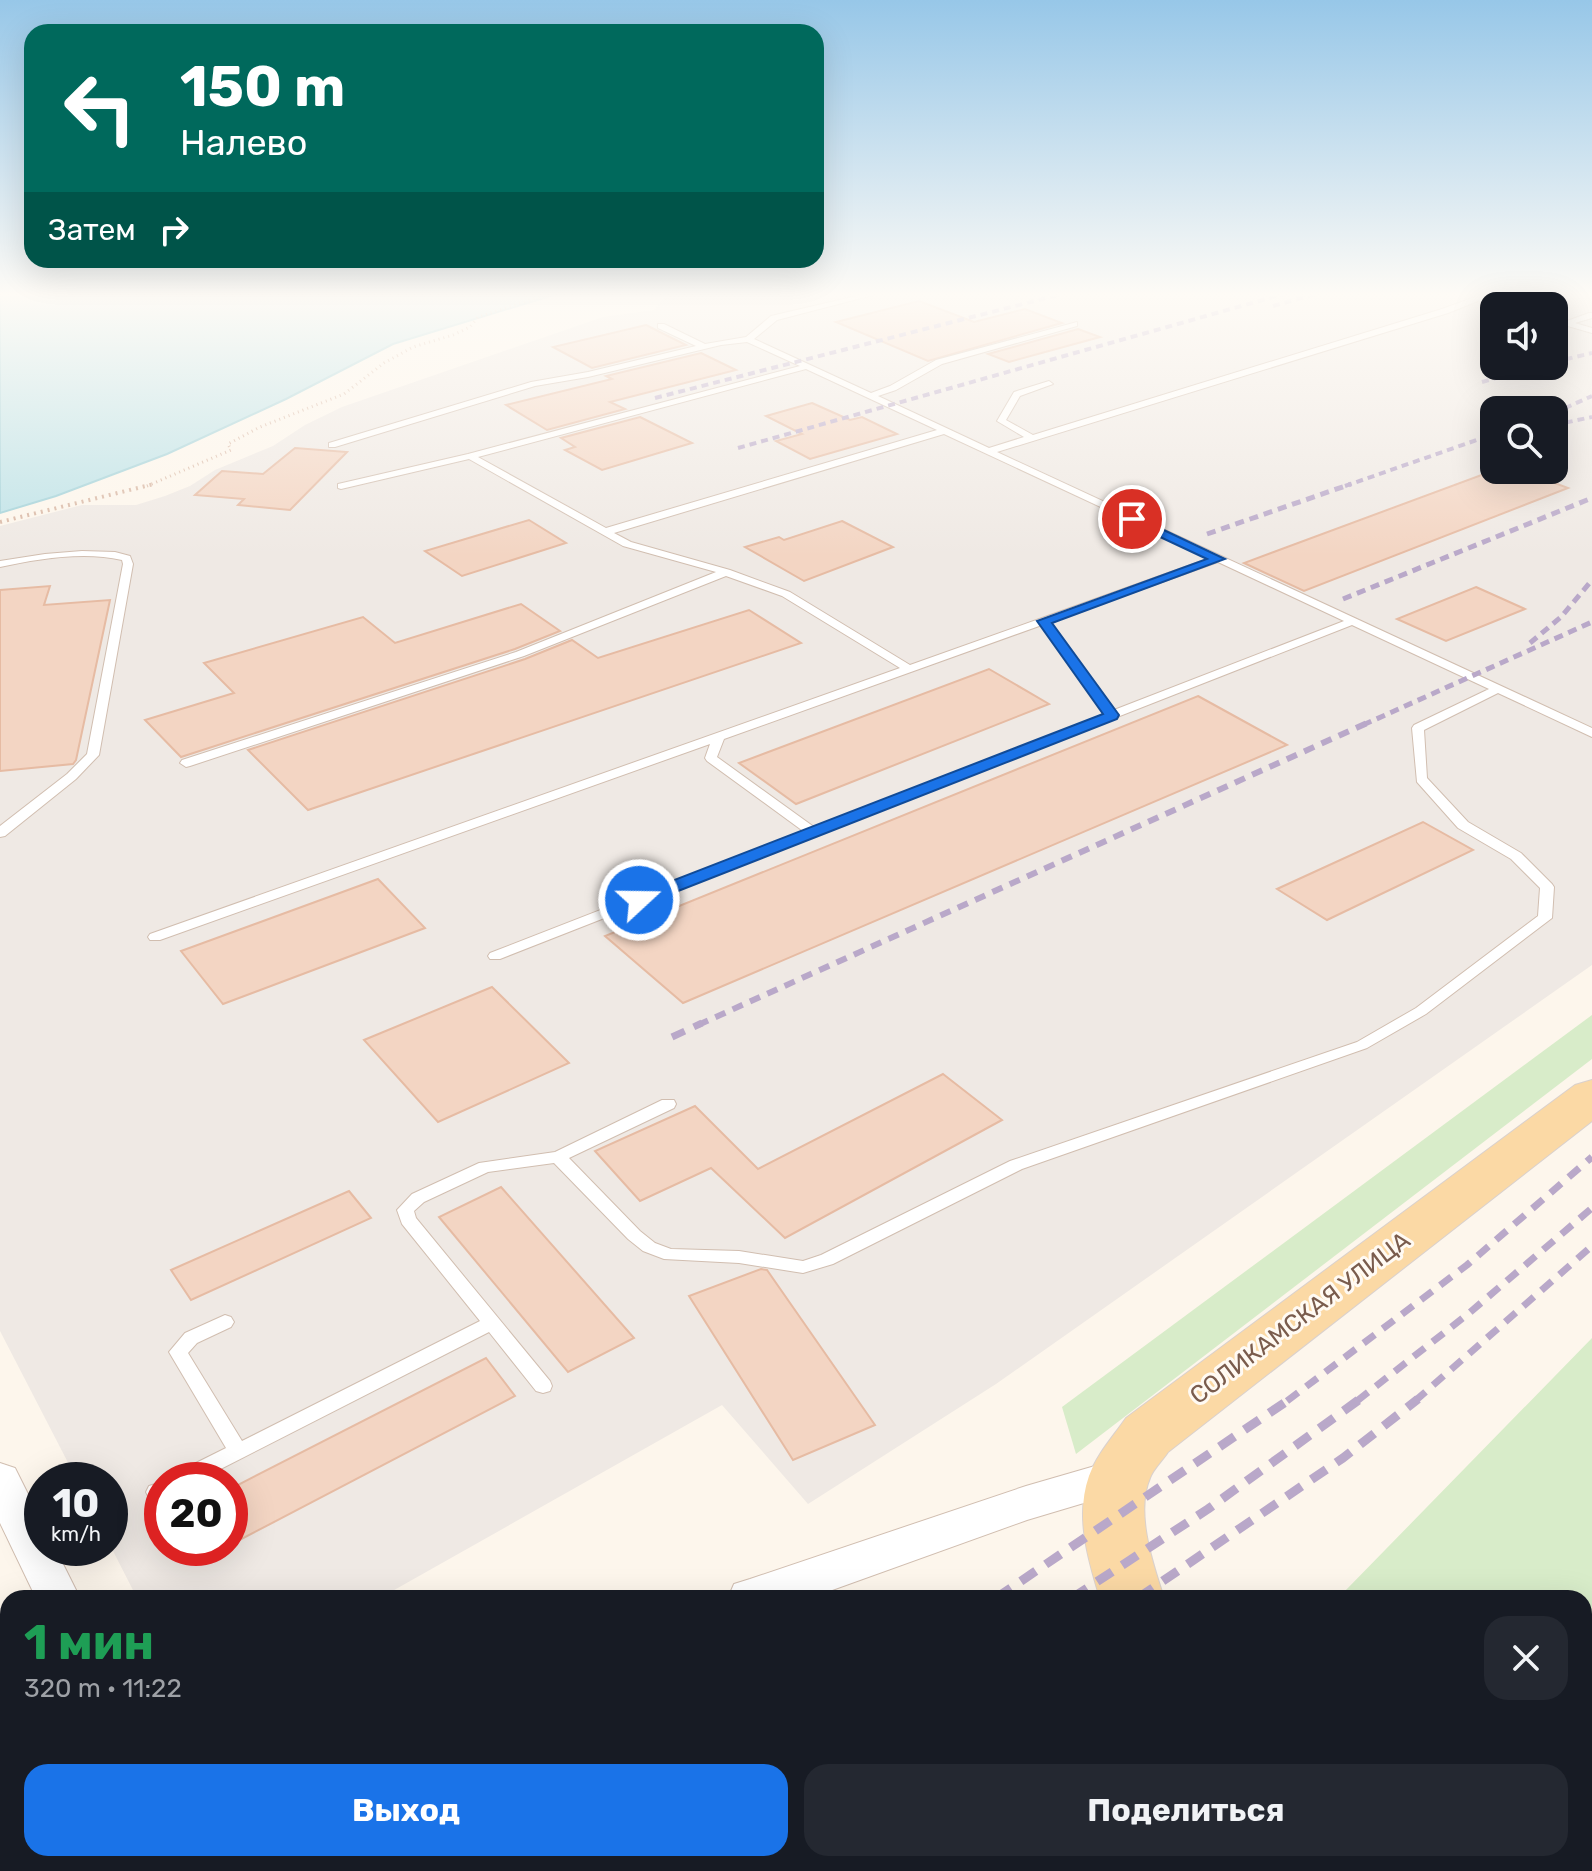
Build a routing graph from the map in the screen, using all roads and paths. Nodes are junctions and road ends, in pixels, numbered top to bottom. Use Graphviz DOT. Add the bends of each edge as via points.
graph roads {
  1 [pos="361,381"];
  2 [pos="562,381"];
  3 [pos="752,381"];
  4 [pos="838,381"];
  5 [pos="905,381"];
  6 [pos="1216,381"];
  7 [pos="1049,384"];
  8 [pos="870,396"];
  9 [pos="944,431"];
  10 [pos="1032,438"];
  11 [pos="332,445"];
  12 [pos="989,451"];
  13 [pos="470,456"];
  14 [pos="341,486"];
  15 [pos="0,522"];
  16 [pos="605,532"];
  17 [pos="1218,559"];
  18 [pos="0,564"];
  19 [pos="726,572"];
  20 [pos="1044,621"];
  21 [pos="1351,622"];
  22 [pos="909,669"];
  23 [pos="1498,689"];
  24 [pos="1112,715"];
  25 [pos="1592,733"];
  26 [pos="719,736"];
  27 [pos="186,763"];
  28 [pos="812,832"];
  29 [pos="0,833"];
  30 [pos="155,937"];
  31 [pos="495,956"];
  32 [pos="1592,1096"];
  33 [pos="668,1104"];
  34 [pos="558,1157"];
  35 [pos="225,1322"];
  36 [pos="492,1323"];
  37 [pos="543,1386"];
  38 [pos="238,1451"];
  39 [pos="216,1462"];
  40 [pos="1119,1476"];
  41 [pos="0,1480"];
  42 [pos="54,1590"];
  43 [pos="778,1590"];
  44 [pos="1129,1590"];
  1 -- 15 [label="path" via="158,482"];
  2 -- 11 [label="lane" via="534,384"];
  3 -- 13 [label="lane"];
  4 -- 8 [label="lane"];
  5 -- 8 [label="lane"];
  6 -- 10 [label="lane"];
  7 -- 10 [label="lane" via="1017,394 1001,421"];
  8 -- 9 [label="lane"];
  9 -- 12 [label="lane"];
  9 -- 16 [label="lane"];
  10 -- 12 [label="lane"];
  12 -- 17 [label="lane"];
  13 -- 14 [label="lane"];
  13 -- 16 [label="lane"];
  16 -- 19 [label="lane" via="627,544"];
  17 -- 20 [label="lane"];
  17 -- 21 [label="lane"];
  18 -- 29 [label="lane" via="104,555 126,558 128,564 93,755"];
  19 -- 22 [label="lane" via="786,594"];
  19 -- 27 [label="lane" via="520,654"];
  20 -- 22 [label="lane"];
  20 -- 24 [label="lane"];
  21 -- 23 [label="lane"];
  21 -- 24 [label="lane"];
  22 -- 26 [label="lane"];
  23 -- 25 [label="lane"];
  23 -- 34 [label="lane" via="1418,728 1421,779 1463,825 1516,856 1547,887 1545,918 1421,1011 1362,1045 1016,1165 827,1260 803,1267 739,1257 670,1255 649,1247"];
  24 -- 28 [label="lane"];
  26 -- 28 [label="lane" via="711,758"];
  26 -- 30 [label="lane"];
  28 -- 31 [label="lane"];
  32 -- 40 [label="main road, СОЛИКАМСКАЯ УЛИЦА" via="1147,1435"];
  33 -- 34 [label="lane"];
  34 -- 36 [label="lane" via="485,1167 418,1198 405,1210"];
  35 -- 38 [label="lane" via="191,1338 178,1352"];
  36 -- 37 [label="lane"];
  36 -- 38 [label="lane"];
  38 -- 39 [label="lane"];
  40 -- 43 [label="street" via="1060,1491"];
  40 -- 44 [label="main road, СОЛИКАМСКАЯ УЛИЦА" via="1115,1517"];
  41 -- 42 [label="street"];
}
